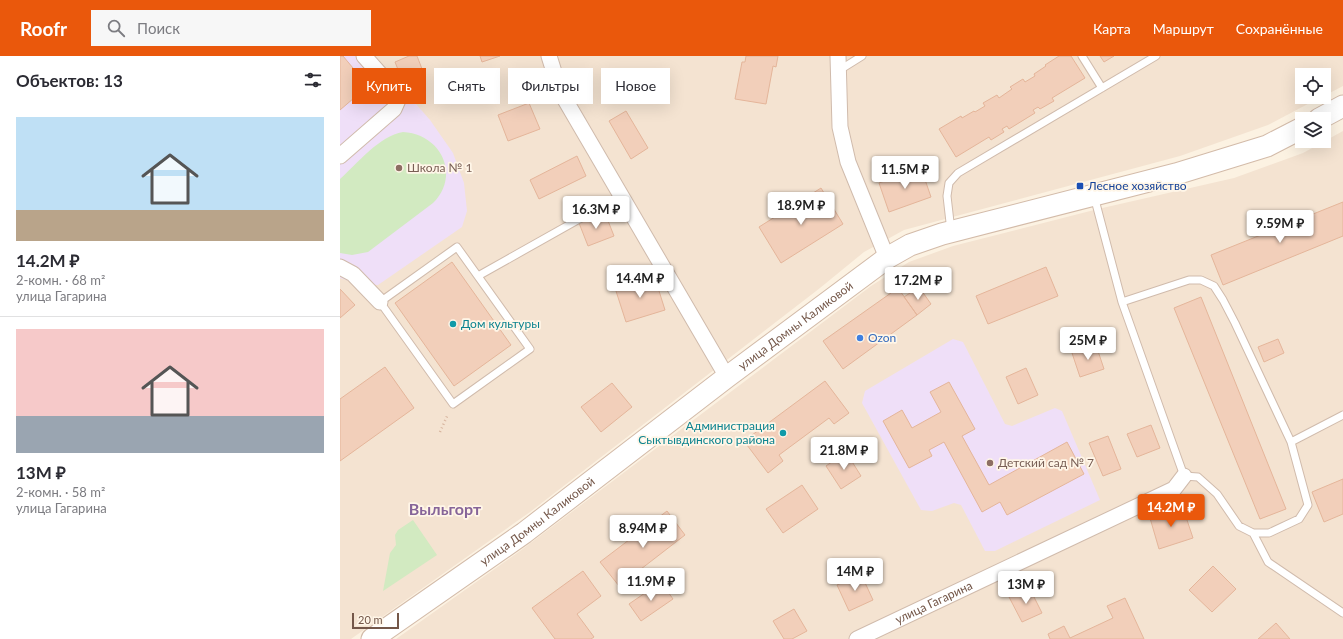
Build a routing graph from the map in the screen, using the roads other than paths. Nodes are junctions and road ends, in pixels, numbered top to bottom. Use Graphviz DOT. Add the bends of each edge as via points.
graph roads {
  1 [pos="364,56"];
  2 [pos="549,56"];
  3 [pos="838,56"];
  4 [pos="862,56"];
  5 [pos="1082,56"];
  6 [pos="1156,56"];
  7 [pos="838,71"];
  8 [pos="1102,88"];
  9 [pos="1343,106"];
  10 [pos="1331,112"];
  11 [pos="1295,132"];
  12 [pos="340,156"];
  13 [pos="622,195"];
  14 [pos="1094,196"];
  15 [pos="951,231"];
  16 [pos="887,258"];
  17 [pos="340,267"];
  18 [pos="478,276"];
  19 [pos="380,302"];
  20 [pos="1122,302"];
  21 [pos="727,377"];
  22 [pos="1343,415"];
  23 [pos="1291,442"];
  24 [pos="1184,476"];
  25 [pos="1254,533"];
  26 [pos="1343,613"];
  27 [pos="864,638"];
  28 [pos="372,639"];
  1 -- 12 [label="street" via="397,93 398,100 394,109"];
  2 -- 13 [label="street" via="560,91"];
  3 -- 7 [label="street"];
  4 -- 7 [label="lane"];
  5 -- 8 [label="lane"];
  6 -- 8 [label="lane"];
  7 -- 16 [label="street" via="840,127 848,162"];
  8 -- 15 [label="lane" via="958,173 949,183 947,196"];
  9 -- 10 [label="main road"];
  11 -- 14 [label="main road, улица Домны Каликовой" via="1267,146"];
  13 -- 18 [label="lane"];
  13 -- 21 [label="street"];
  14 -- 15 [label="main road, улица Домны Каликовой"];
  14 -- 20 [label="lane"];
  15 -- 16 [label="main road, улица Домны Каликовой" via="910,245"];
  16 -- 21 [label="main road, улица Домны Каликовой"];
  17 -- 19 [label="street" via="353,274"];
  18 -- 19 [label="lane" via="457,247"];
  18 -- 19 [label="lane" via="530,349 453,404"];
  20 -- 23 [label="lane" via="1189,280 1201,280 1214,286 1224,300"];
  20 -- 24 [label="lane"];
  21 -- 28 [label="main road, улица Домны Каликовой" via="524,533"];
  22 -- 23 [label="lane"];
  23 -- 25 [label="lane" via="1308,505 1299,519 1269,533"];
  24 -- 25 [label="lane" via="1198,477 1217,494 1239,526"];
  24 -- 27 [label="street, улица Гагарина" via="1174,489"];
  25 -- 26 [label="lane" via="1268,562"];
}
